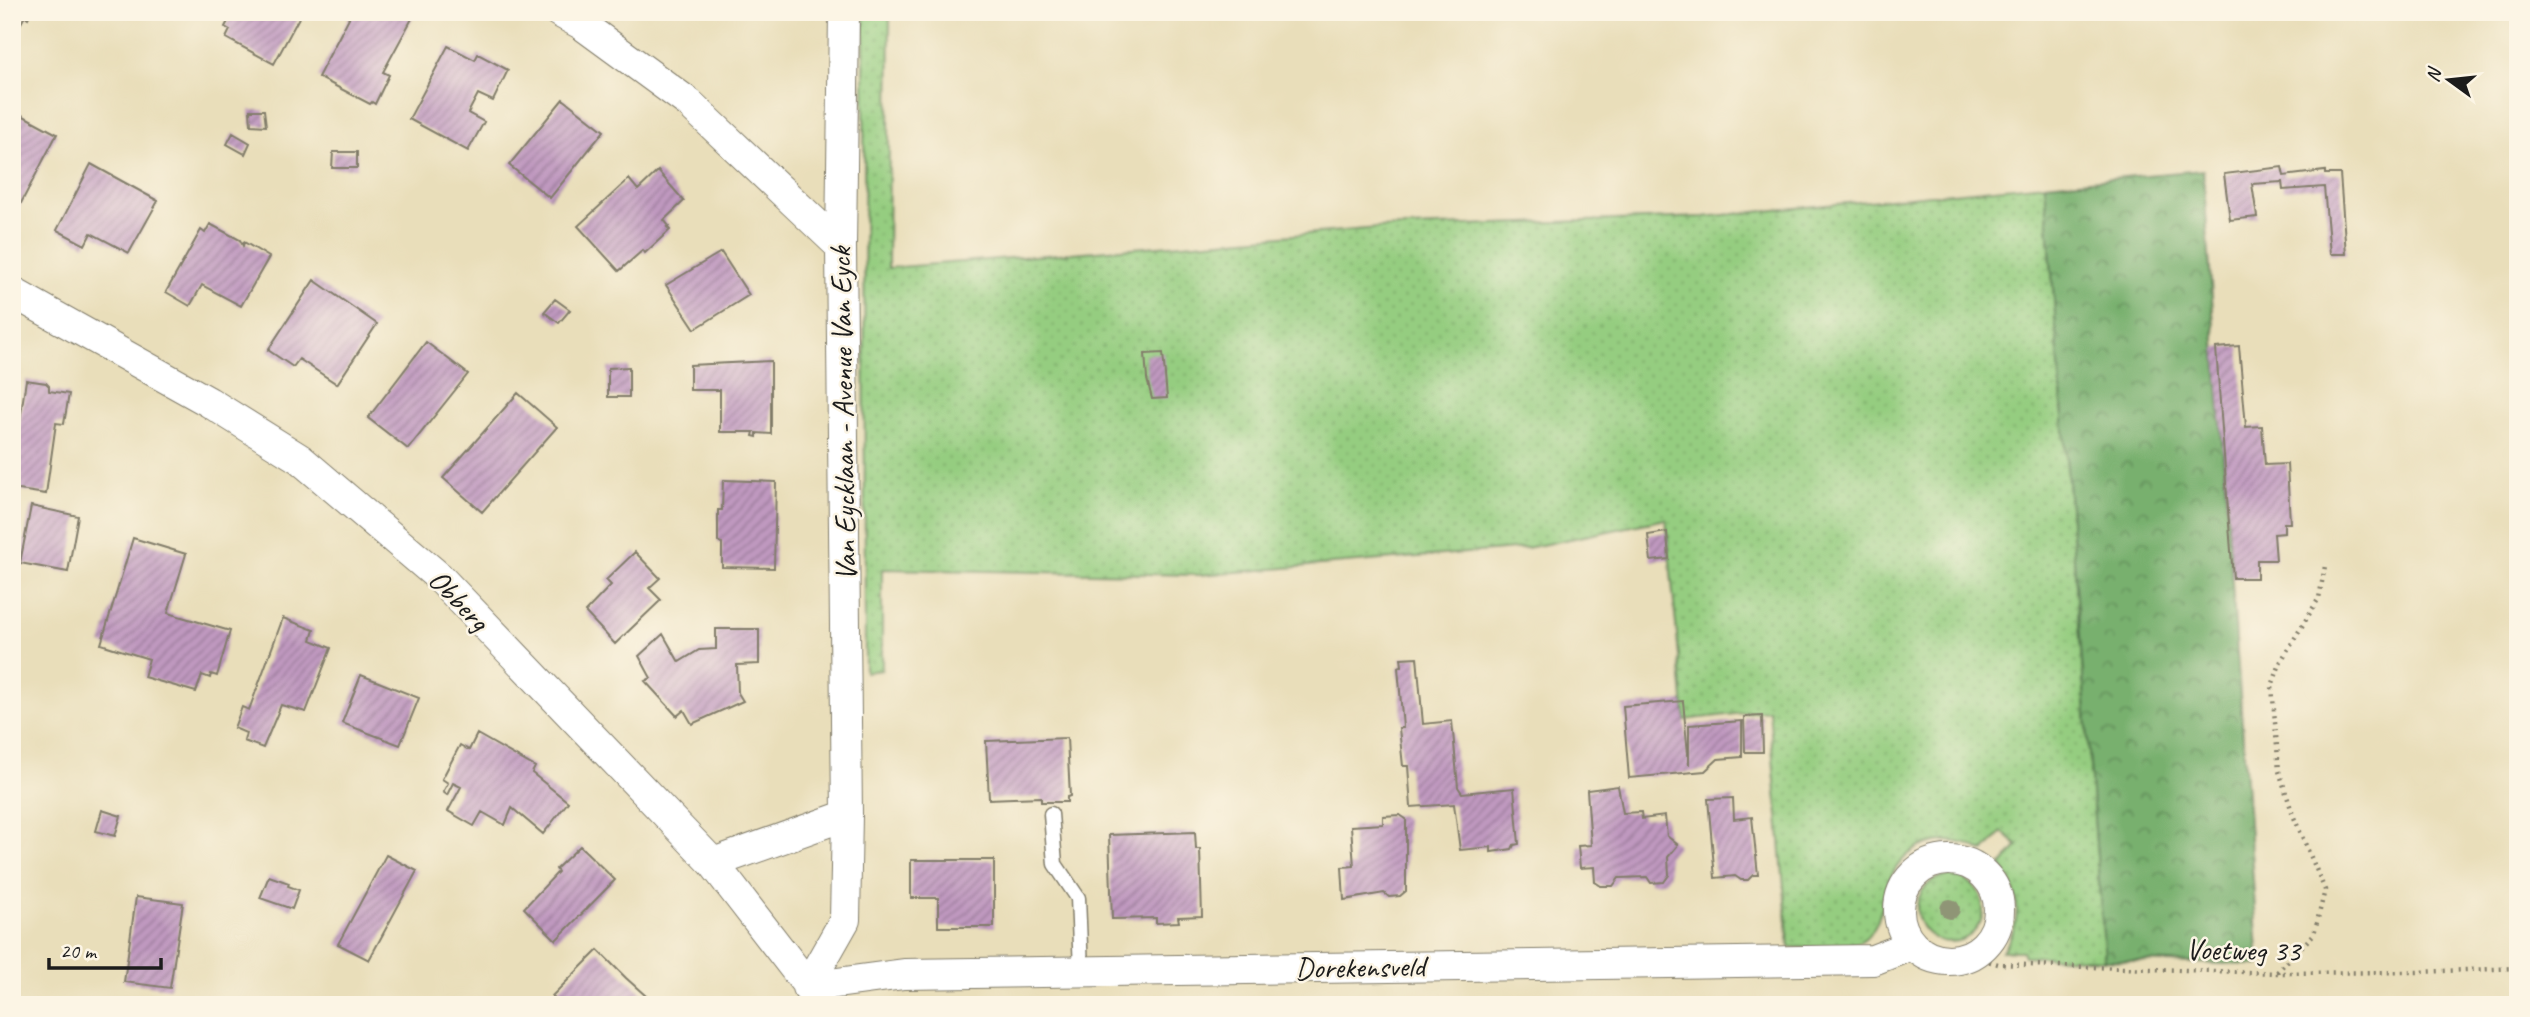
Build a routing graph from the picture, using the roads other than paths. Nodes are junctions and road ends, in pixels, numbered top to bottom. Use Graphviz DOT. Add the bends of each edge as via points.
graph roads {
  1 [pos="559,12"];
  2 [pos="844,12"];
  3 [pos="841,247"];
  4 [pos="12,292"];
  5 [pos="1051,814"];
  6 [pos="847,815"];
  7 [pos="713,863"];
  8 [pos="1912,945"];
  9 [pos="1081,970"];
  10 [pos="815,996"];
  1 -- 3 [label="street" via="689,103"];
  2 -- 3 [label="street, Van Eycklaan - Avenue Van Eyck"];
  3 -- 6 [label="street, Van Eycklaan - Avenue Van Eyck"];
  4 -- 7 [label="street, Obberg" via="209,402 300,459 439,577"];
  5 -- 9 [label="lane" via="1055,864 1078,898"];
  6 -- 7 [label="street"];
  6 -- 10 [label="street, Van Eycklaan - Avenue Van Eyck" via="845,920"];
  7 -- 10 [label="street, Obberg"];
  8 -- 8 [label="street" via="1899,920 1900,899 1918,869 1944,859 1959,860 1993,884 1998,898 1997,926 1981,949 1949,961 1929,957"];
  8 -- 9 [label="street, Dorekensveld" via="1873,960"];
  9 -- 10 [label="street, Dorekensveld" via="904,974"];
}
